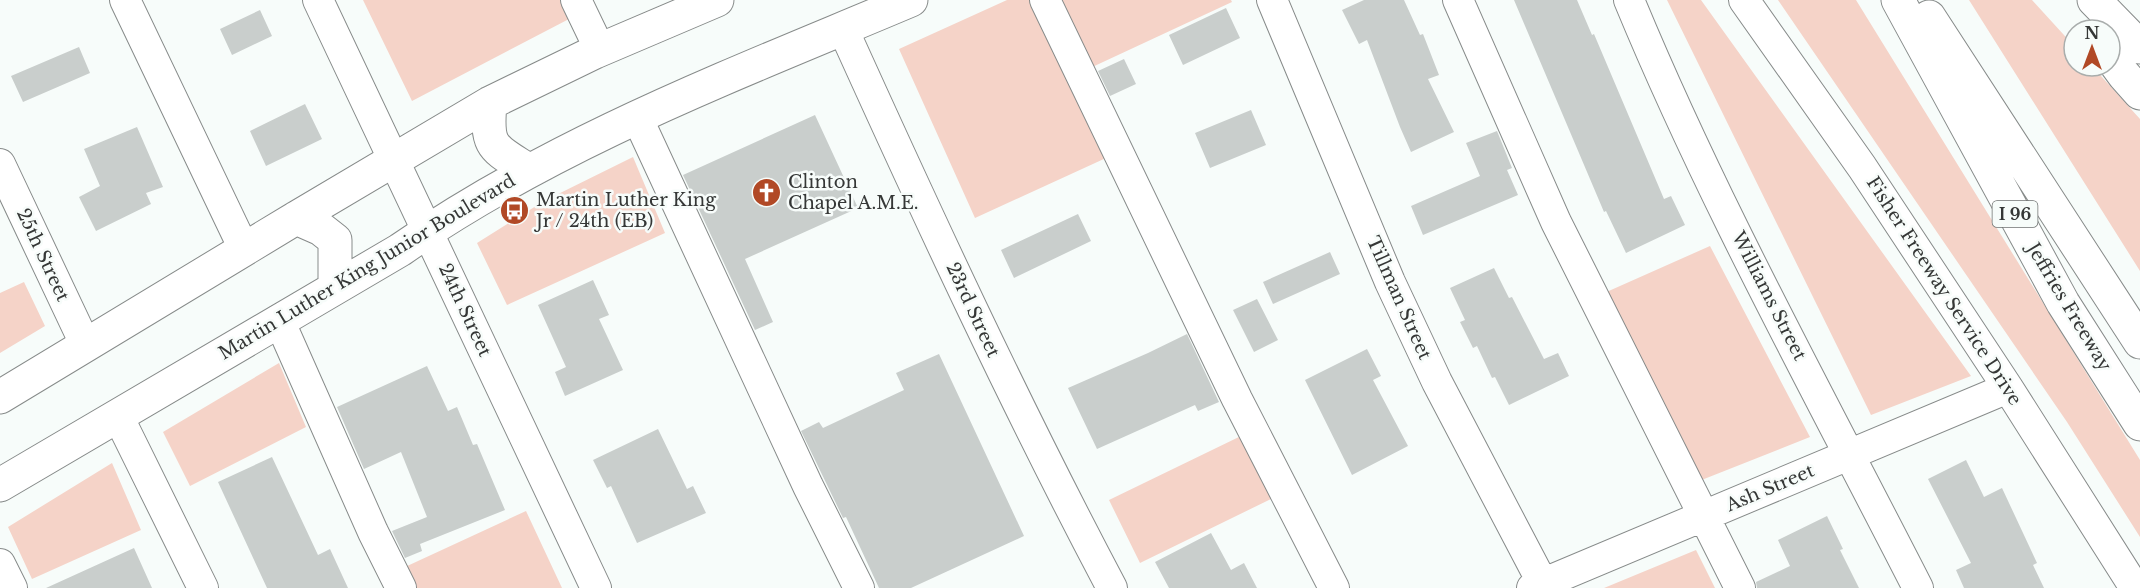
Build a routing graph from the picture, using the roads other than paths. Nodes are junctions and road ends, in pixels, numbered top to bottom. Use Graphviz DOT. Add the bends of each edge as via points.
graph roads {
  1 [pos="125,0"];
  2 [pos="318,0"];
  3 [pos="576,0"];
  4 [pos="717,0"];
  5 [pos="911,0"];
  6 [pos="1045,0"];
  7 [pos="1272,0"];
  8 [pos="1458,0"];
  9 [pos="1629,0"];
  10 [pos="1744,0"];
  11 [pos="1898,0"];
  12 [pos="1919,0"];
  13 [pos="2071,0"];
  14 [pos="2094,0"];
  15 [pos="2084,18"];
  16 [pos="843,29"];
  17 [pos="2140,47"];
  18 [pos="600,50"];
  19 [pos="2122,72"];
  20 [pos="2140,93"];
  21 [pos="490,104"];
  22 [pos="637,117"];
  23 [pos="394,160"];
  24 [pos="0,164"];
  25 [pos="528,170"];
  26 [pos="296,218"];
  27 [pos="427,231"];
  28 [pos="244,249"];
  29 [pos="335,287"];
  30 [pos="279,320"];
  31 [pos="2140,342"];
  32 [pos="86,346"];
  33 [pos="2008,388"];
  34 [pos="0,397"];
  35 [pos="118,416"];
  36 [pos="2140,424"];
  37 [pos="1849,454"];
  38 [pos="7,475"];
  39 [pos="1702,516"];
  40 [pos="0,564"];
  41 [pos="1540,587"];
  42 [pos="12,588"];
  43 [pos="203,588"];
  44 [pos="401,588"];
  45 [pos="596,588"];
  46 [pos="859,588"];
  47 [pos="1112,588"];
  48 [pos="1334,588"];
  49 [pos="1740,588"];
  50 [pos="1918,588"];
  51 [pos="2135,588"];
  1 -- 28 [label="street"];
  2 -- 23 [label="street, 24th Street"];
  3 -- 18 [label="street"];
  4 -- 18 [label="main road"];
  5 -- 16 [label="main road, Martin Luther King Junior Boulevard"];
  6 -- 48 [label="street" via="1237,399"];
  7 -- 41 [label="street, Tillman Street" via="1390,282"];
  8 -- 39 [label="street" via="1556,222"];
  9 -- 37 [label="street, Williams Street" via="1670,98"];
  10 -- 33 [label="street, Fisher Freeway Service Drive" via="1862,167"];
  11 -- 36 [label="main road, Jeffries Freeway / I 96" via="2063,303"];
  12 -- 31 [label="main road"];
  13 -- 15 [label="main road"];
  14 -- 17 [label="main road"];
  16 -- 22 [label="main road, Martin Luther King Junior Boulevard"];
  16 -- 47 [label="street, 23rd Street" via="994,355"];
  18 -- 21 [label="main road"];
  19 -- 20 [label="main road"];
  21 -- 23 [label="main road"];
  21 -- 25 [label="main road" via="488,129 492,144"];
  22 -- 25 [label="main road, Martin Luther King Junior Boulevard"];
  22 -- 46 [label="street"];
  23 -- 26 [label="main road"];
  23 -- 27 [label="street, 24th Street"];
  24 -- 32 [label="street, 25th Street"];
  25 -- 27 [label="main road, Martin Luther King Junior Boulevard"];
  26 -- 28 [label="main road"];
  26 -- 29 [label="main road" via="335,240"];
  27 -- 29 [label="main road, Martin Luther King Junior Boulevard"];
  27 -- 45 [label="street, 24th Street"];
  28 -- 32 [label="main road"];
  29 -- 30 [label="main road, Martin Luther King Junior Boulevard"];
  30 -- 35 [label="main road, Martin Luther King Junior Boulevard"];
  30 -- 44 [label="street"];
  32 -- 34 [label="main road"];
  33 -- 37 [label="street, Ash Street"];
  33 -- 51 [label="street, Fisher Freeway Service Drive"];
  35 -- 38 [label="main road, Martin Luther King Junior Boulevard"];
  35 -- 43 [label="street"];
  37 -- 39 [label="street, Ash Street"];
  37 -- 50 [label="street, Williams Street"];
  39 -- 41 [label="street, Ash Street"];
  39 -- 49 [label="street"];
  40 -- 42 [label="street"];
}
